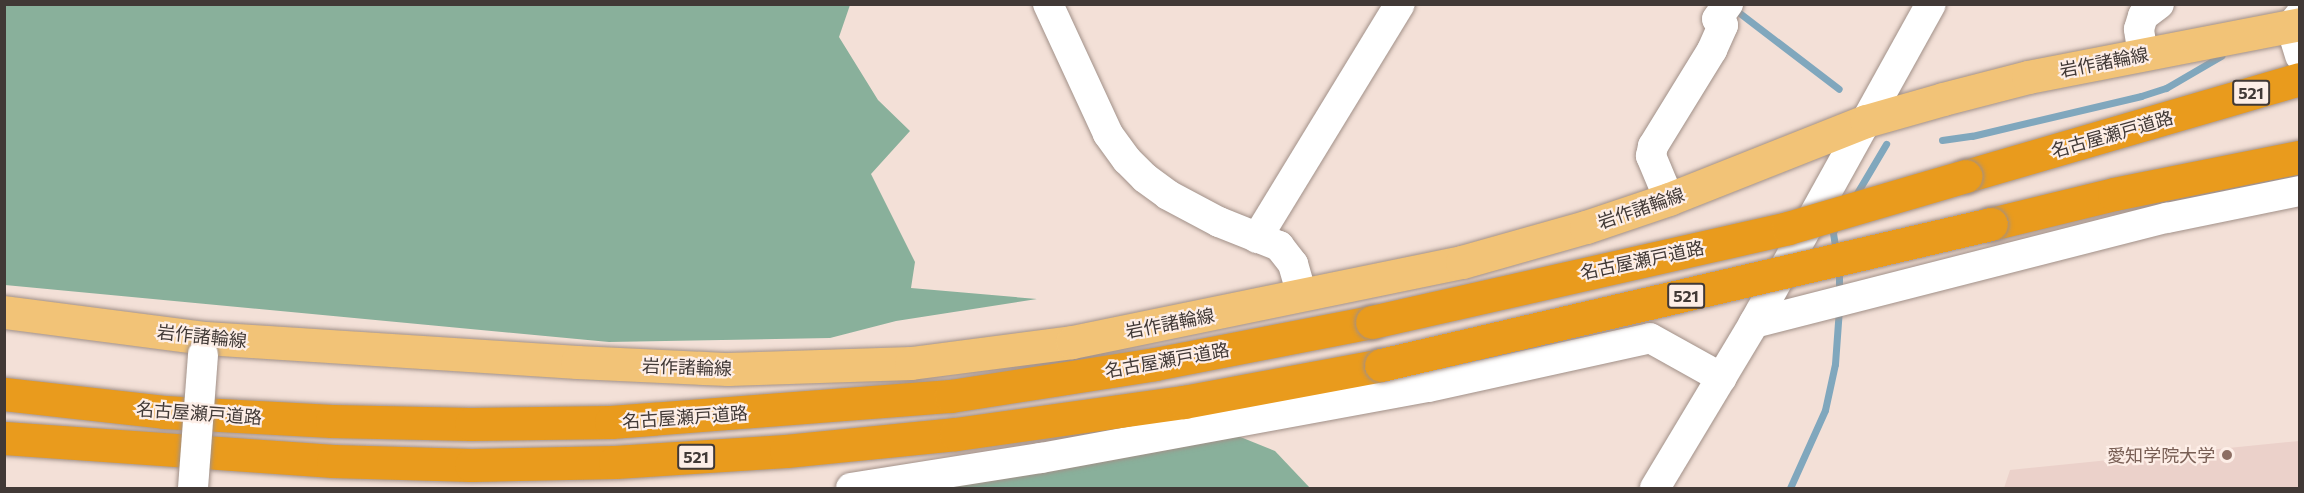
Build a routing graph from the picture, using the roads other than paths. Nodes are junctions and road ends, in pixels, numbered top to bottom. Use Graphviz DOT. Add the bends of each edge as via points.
graph roads {
  1 [pos="1048,4"];
  2 [pos="1400,4"];
  3 [pos="1932,4"];
  4 [pos="2159,4"];
  5 [pos="1725,10"];
  6 [pos="2297,30"];
  7 [pos="2143,55"];
  8 [pos="2300,79"];
  9 [pos="1866,121"];
  10 [pos="2300,157"];
  11 [pos="2300,192"];
  12 [pos="1669,199"];
  13 [pos="1257,238"];
  14 [pos="1302,296"];
  15 [pos="4,312"];
  16 [pos="1754,323"];
  17 [pos="204,346"];
  18 [pos="1722,378"];
  19 [pos="4,394"];
  20 [pos="4,438"];
  21 [pos="193,489"];
  22 [pos="851,489"];
  23 [pos="1655,489"];
  1 -- 13 [label="street" via="1108,134 1127,160 1168,195"];
  2 -- 13 [label="street"];
  3 -- 9 [label="street"];
  4 -- 7 [label="street" via="2143,15 2139,29"];
  5 -- 12 [label="street" via="1717,19 1723,24 1712,51 1653,146 1651,156"];
  6 -- 7 [label="main road, 岩作諸輪線"];
  7 -- 9 [label="main road, 岩作諸輪線" via="2028,77"];
  8 -- 19 [label="highway, 名古屋瀬戸道路 / 521, bridge" via="1788,228 1372,322 1155,364 951,396 622,421 471,424 164,412"];
  9 -- 12 [label="main road, 岩作諸輪線"];
  9 -- 16 [label="street"];
  10 -- 20 [label="highway, 521, bridge" via="2114,194 1381,365 1195,400 956,434 786,451 615,462 471,465 333,461"];
  11 -- 16 [label="street" via="2167,218"];
  12 -- 14 [label="main road, 岩作諸輪線" via="1462,262"];
  13 -- 14 [label="street" via="1280,246 1287,253"];
  14 -- 17 [label="main road, 岩作諸輪線" via="1072,342 912,363 728,369"];
  15 -- 17 [label="main road, 岩作諸輪線"];
  16 -- 18 [label="street"];
  17 -- 21 [label="street, bridge"];
  18 -- 22 [label="street" via="1650,338 1428,387"];
  18 -- 23 [label="street"];
}
